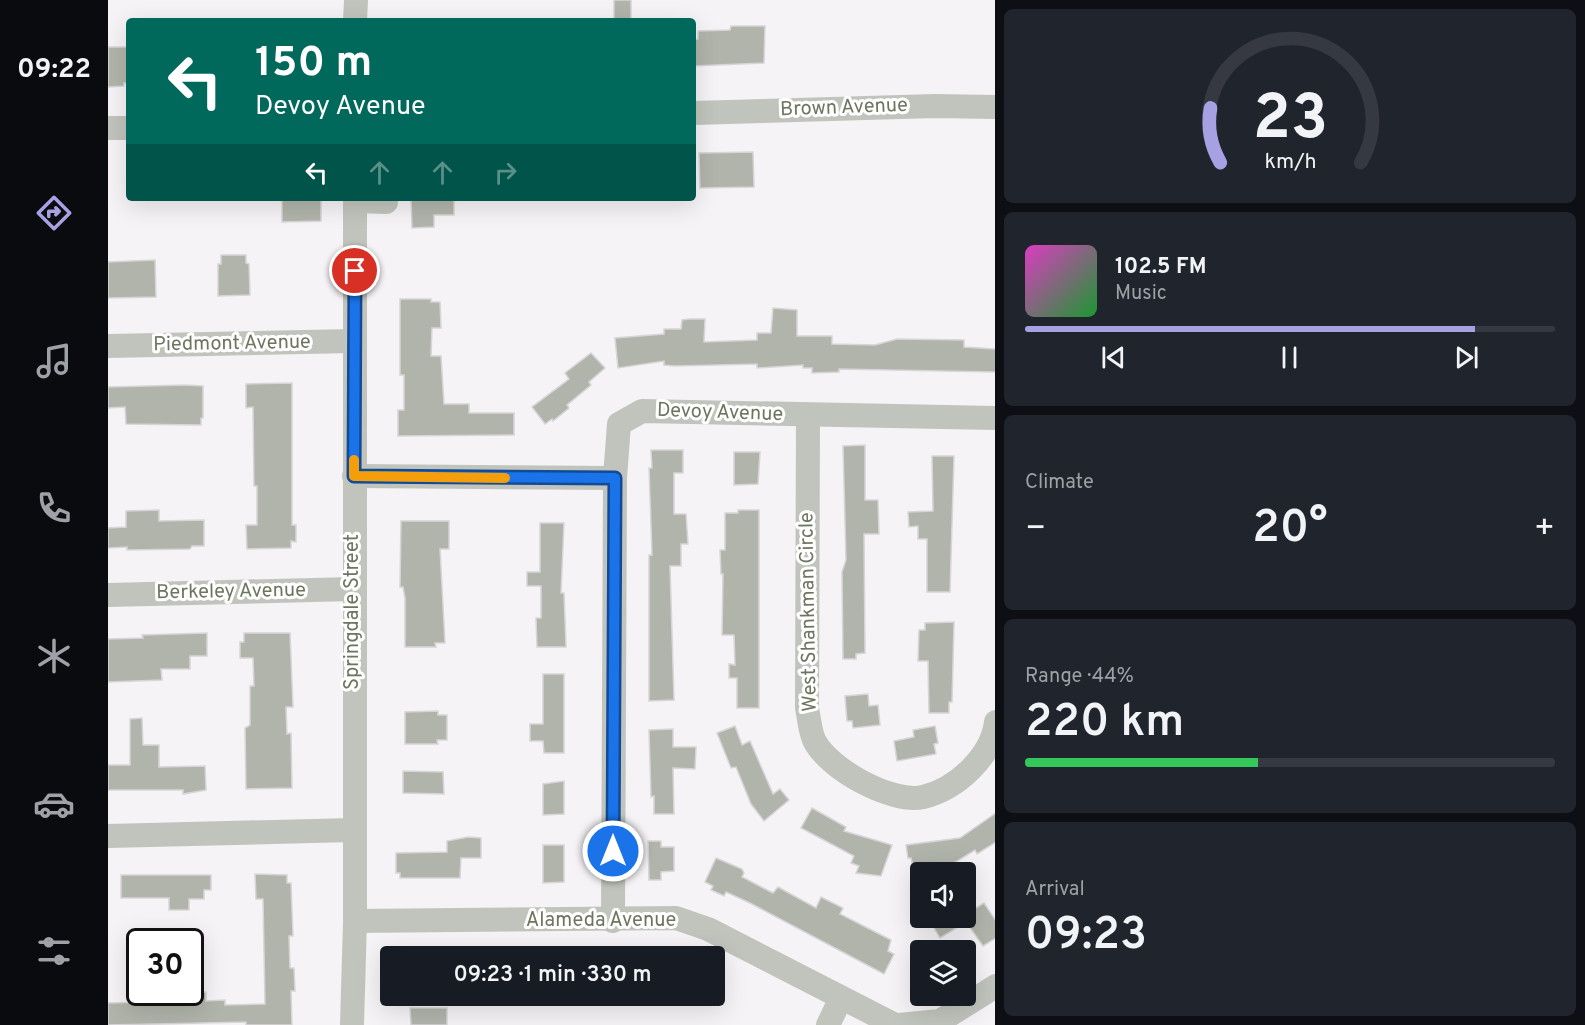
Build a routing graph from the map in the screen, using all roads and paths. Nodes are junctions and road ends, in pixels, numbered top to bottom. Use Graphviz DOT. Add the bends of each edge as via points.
graph roads {
  1 [pos="356,0"];
  2 [pos="356,18"];
  3 [pos="995,107"];
  4 [pos="696,113"];
  5 [pos="108,128"];
  6 [pos="126,128"];
  7 [pos="355,201"];
  8 [pos="356,341"];
  9 [pos="108,346"];
  10 [pos="808,415"];
  11 [pos="995,418"];
  12 [pos="354,476"];
  13 [pos="615,478"];
  14 [pos="353,589"];
  15 [pos="108,595"];
  16 [pos="995,730"];
  17 [pos="353,830"];
  18 [pos="108,836"];
  19 [pos="355,921"];
  20 [pos="613,921"];
  21 [pos="995,987"];
  22 [pos="841,998"];
  23 [pos="352,1025"];
  24 [pos="828,1025"];
  25 [pos="897,1025"];
  1 -- 2 [label="street"];
  3 -- 4 [label="street, Brown Avenue" via="935,105"];
  5 -- 6 [label="street"];
  7 -- 8 [label="street, Springdale Street"];
  8 -- 9 [label="street, Piedmont Avenue"];
  8 -- 12 [label="street, Springdale Street"];
  10 -- 11 [label="street, Devoy Avenue"];
  10 -- 13 [label="street, Devoy Avenue" via="642,411 619,424"];
  10 -- 16 [label="street, West Shankman Circle" via="807,708 815,740 840,770 898,798 924,797 966,776 994,738"];
  12 -- 13 [label="street"];
  12 -- 14 [label="street, Springdale Street"];
  13 -- 20 [label="street"];
  14 -- 15 [label="street, Berkeley Avenue"];
  14 -- 17 [label="street, Springdale Street"];
  17 -- 18 [label="street"];
  17 -- 19 [label="street, Springdale Street"];
  19 -- 20 [label="street, Alameda Avenue"];
  19 -- 23 [label="street, Springdale Street"];
  20 -- 22 [label="street, Alameda Avenue" via="676,918 697,925"];
  21 -- 25 [label="street, Alameda Avenue" via="940,1022"];
  22 -- 24 [label="street"];
  22 -- 25 [label="street, Alameda Avenue"];
}
